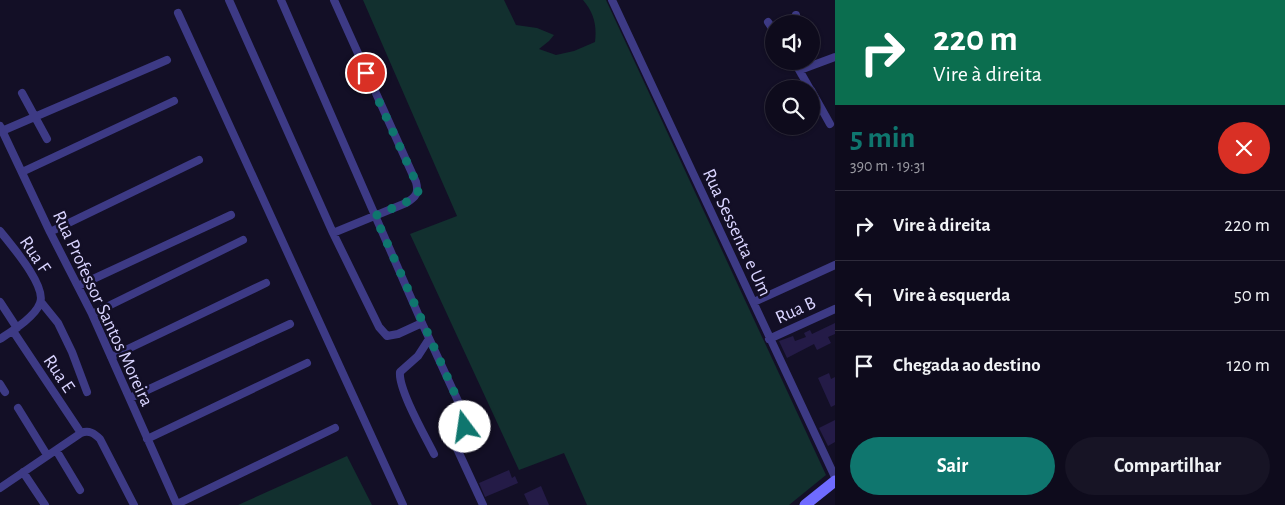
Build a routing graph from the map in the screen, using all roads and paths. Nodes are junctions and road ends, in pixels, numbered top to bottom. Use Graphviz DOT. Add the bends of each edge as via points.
graph roads {
  1 [pos="229,0"];
  2 [pos="282,0"];
  3 [pos="334,0"];
  4 [pos="612,0"];
  5 [pos="178,13"];
  6 [pos="835,58"];
  7 [pos="167,60"];
  8 [pos="820,62"];
  9 [pos="22,93"];
  10 [pos="174,101"];
  11 [pos="820,106"];
  12 [pos="35,116"];
  13 [pos="830,124"];
  14 [pos="1,129"];
  15 [pos="47,138"];
  16 [pos="8,144"];
  17 [pos="0,148"];
  18 [pos="199,160"];
  19 [pos="22,172"];
  20 [pos="231,215"];
  21 [pos="375,216"];
  22 [pos="0,230"];
  23 [pos="50,232"];
  24 [pos="333,233"];
  25 [pos="243,240"];
  26 [pos="835,265"];
  27 [pos="266,283"];
  28 [pos="78,286"];
  29 [pos="0,302"];
  30 [pos="41,302"];
  31 [pos="754,302"];
  32 [pos="835,309"];
  33 [pos="92,314"];
  34 [pos="422,323"];
  35 [pos="290,324"];
  36 [pos="15,329"];
  37 [pos="769,338"];
  38 [pos="0,339"];
  39 [pos="429,339"];
  40 [pos="111,357"];
  41 [pos="306,363"];
  42 [pos="0,384"];
  43 [pos="5,392"];
  44 [pos="87,392"];
  45 [pos="130,398"];
  46 [pos="18,408"];
  47 [pos="335,428"];
  48 [pos="81,432"];
  49 [pos="146,438"];
  50 [pos="56,450"];
  51 [pos="434,454"];
  52 [pos="48,455"];
  53 [pos="23,472"];
  54 [pos="835,477"];
  55 [pos="835,481"];
  56 [pos="1,486"];
  57 [pos="80,490"];
  58 [pos="177,504"];
  59 [pos="45,505"];
  60 [pos="134,505"];
  61 [pos="403,505"];
  62 [pos="483,505"];
  63 [pos="805,505"];
  1 -- 24 [label="street"];
  2 -- 21 [label="street"];
  3 -- 21 [label="street" via="418,187 413,199"];
  4 -- 31 [label="street, Rua Sessenta e Um"];
  5 -- 61 [label="street"];
  6 -- 8 [label="street"];
  7 -- 12 [label="street"];
  9 -- 12 [label="street"];
  10 -- 19 [label="street"];
  11 -- 13 [label="street"];
  12 -- 14 [label="street"];
  12 -- 15 [label="street"];
  14 -- 16 [label="street, Rua Professor Santos Moreira"];
  16 -- 17 [label="street"];
  16 -- 19 [label="street, Rua Professor Santos Moreira"];
  18 -- 23 [label="street"];
  19 -- 23 [label="street, Rua Professor Santos Moreira"];
  20 -- 28 [label="street"];
  21 -- 24 [label="street"];
  21 -- 34 [label="street"];
  22 -- 30 [label="street, Rua F" via="38,285"];
  23 -- 28 [label="street, Rua Professor Santos Moreira"];
  24 -- 34 [label="street" via="384,334 398,334"];
  25 -- 33 [label="street"];
  26 -- 31 [label="street"];
  27 -- 40 [label="street"];
  28 -- 33 [label="street, Rua Professor Santos Moreira"];
  29 -- 36 [label="street, Rua E"];
  30 -- 36 [label="street, Rua F" via="32,315"];
  30 -- 44 [label="street" via="58,323"];
  31 -- 37 [label="street, Rua Sessenta e Um"];
  32 -- 37 [label="street, Rua B"];
  33 -- 40 [label="street, Rua Professor Santos Moreira"];
  34 -- 39 [label="street"];
  35 -- 45 [label="street"];
  36 -- 38 [label="street, Rua F"];
  36 -- 48 [label="street, Rua E"];
  37 -- 54 [label="street, Rua Sessenta e Um"];
  39 -- 51 [label="street" via="400,374"];
  39 -- 62 [label="street" via="464,414 465,427 453,440"];
  40 -- 45 [label="street, Rua Professor Santos Moreira"];
  41 -- 49 [label="street"];
  42 -- 43 [label="street"];
  45 -- 49 [label="street, Rua Professor Santos Moreira"];
  46 -- 52 [label="street"];
  47 -- 58 [label="street"];
  48 -- 50 [label="street"];
  48 -- 60 [label="street, Rua E" via="86,431 100,439"];
  49 -- 58 [label="street, Rua Professor Santos Moreira"];
  50 -- 52 [label="street"];
  50 -- 57 [label="street"];
  52 -- 53 [label="street"];
  53 -- 56 [label="street"];
  53 -- 59 [label="street"];
  55 -- 63 [label="main road"];
}
